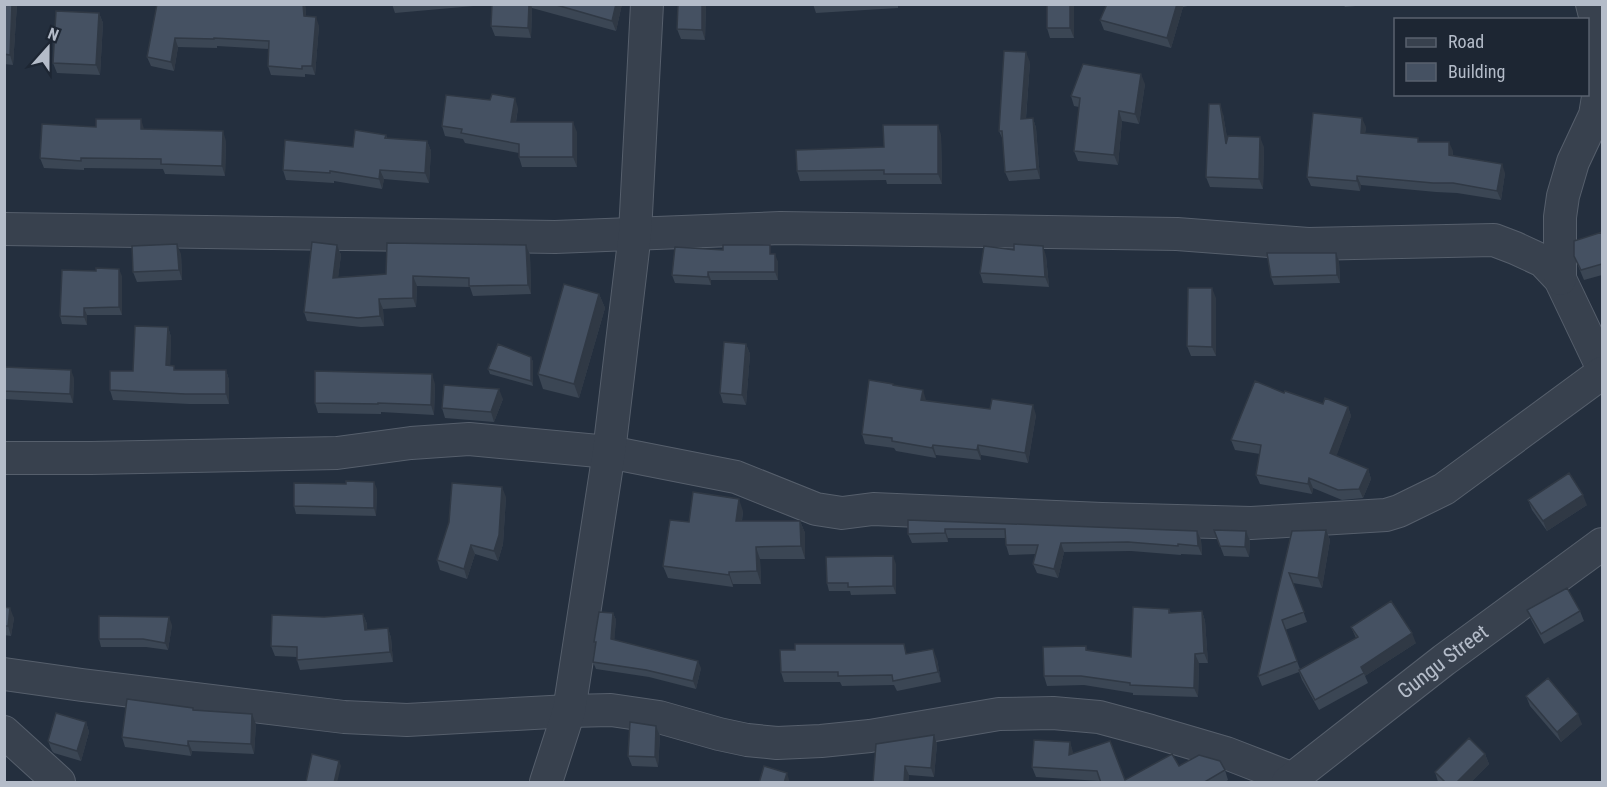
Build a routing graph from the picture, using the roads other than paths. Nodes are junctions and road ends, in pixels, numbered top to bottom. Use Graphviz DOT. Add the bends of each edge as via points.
graph roads {
  1 [pos="647,4"];
  2 [pos="1592,4"];
  3 [pos="4,229"];
  4 [pos="635,233"];
  5 [pos="1560,279"];
  6 [pos="1602,367"];
  7 [pos="1602,373"];
  8 [pos="609,452"];
  9 [pos="4,458"];
  10 [pos="1602,544"];
  11 [pos="4,674"];
  12 [pos="569,711"];
  13 [pos="4,732"];
  14 [pos="1294,781"];
  15 [pos="59,783"];
  16 [pos="546,783"];
  1 -- 4 [label="street"];
  2 -- 5 [label="street" via="1600,36 1602,73 1595,115 1573,162 1563,196"];
  3 -- 4 [label="street" via="555,237"];
  4 -- 5 [label="street" via="780,228 1177,234 1308,244 1487,239 1543,261"];
  4 -- 8 [label="street"];
  5 -- 6 [label="street"];
  7 -- 8 [label="street" via="1444,489 1386,515 1251,523 873,509 842,513 816,509 736,477"];
  8 -- 9 [label="street" via="469,439 337,453"];
  8 -- 12 [label="street"];
  10 -- 14 [label="street, Gungu Street" via="1444,660"];
  11 -- 12 [label="street" via="344,717 407,720"];
  12 -- 14 [label="street" via="611,710 659,717 738,738 777,743 870,736 999,714 1099,717 1226,753"];
  12 -- 16 [label="street"];
  13 -- 15 [label="street"];
}
